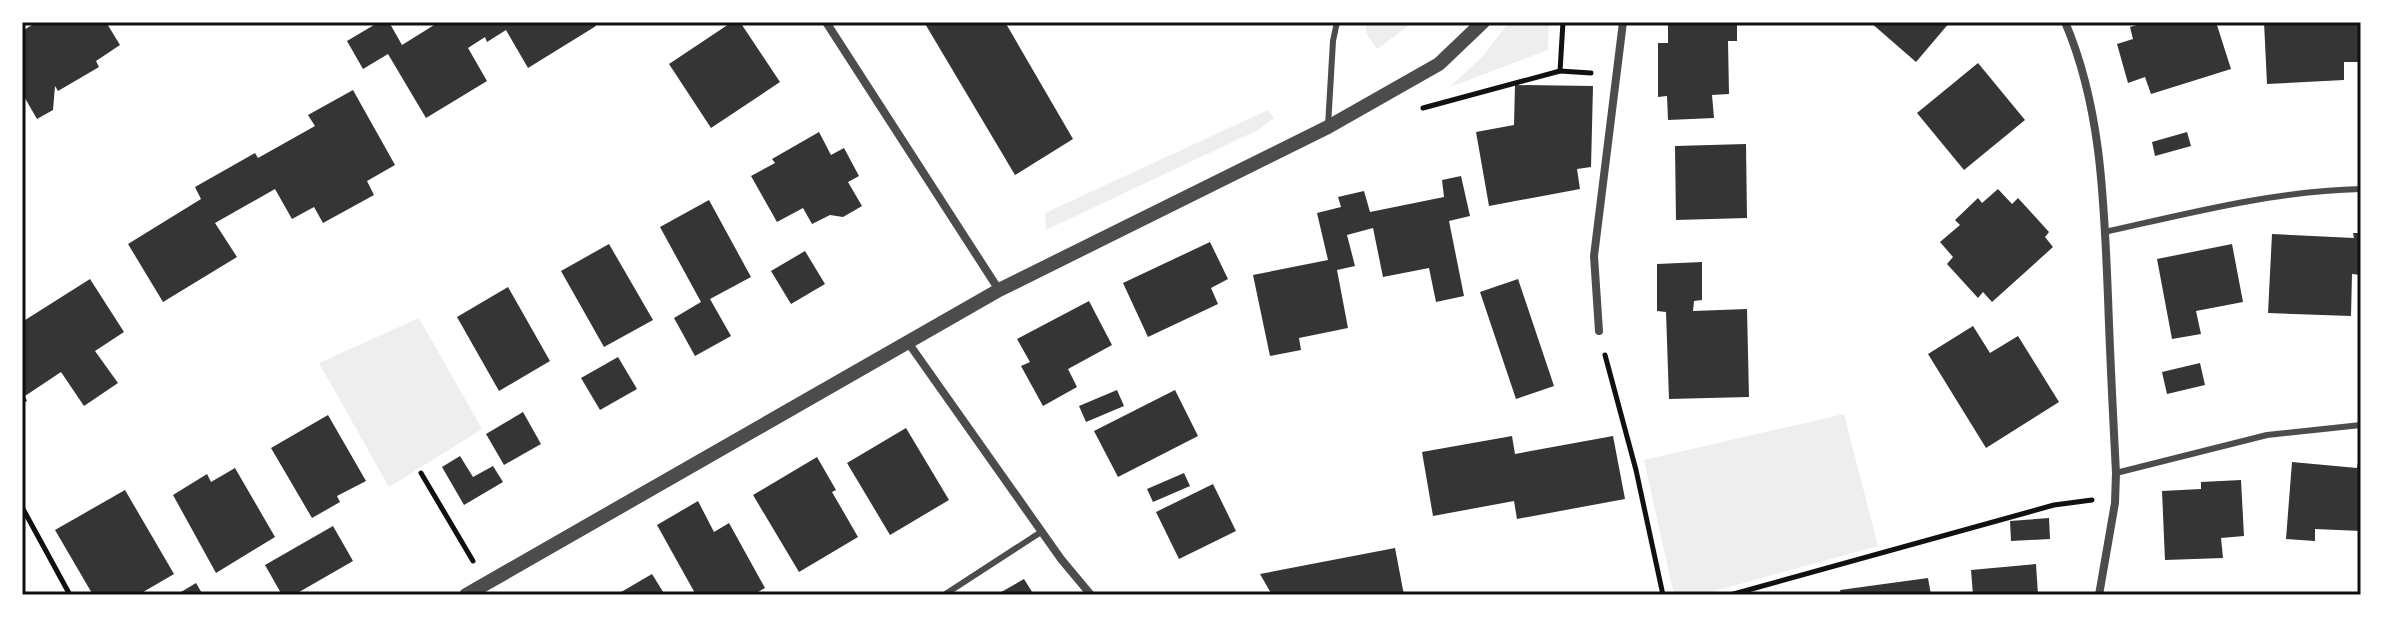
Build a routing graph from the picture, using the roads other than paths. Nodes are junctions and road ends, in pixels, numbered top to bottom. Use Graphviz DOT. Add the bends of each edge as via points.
graph roads {
  1 [pos="826,22"];
  2 [pos="1337,22"];
  3 [pos="1483,22"];
  4 [pos="1623,22"];
  5 [pos="2065,22"];
  6 [pos="1328,127"];
  7 [pos="2361,189"];
  8 [pos="2105,232"];
  9 [pos="999,290"];
  10 [pos="1599,331"];
  11 [pos="907,341"];
  12 [pos="2361,425"];
  13 [pos="2116,473"];
  14 [pos="1041,532"];
  15 [pos="466,595"];
  16 [pos="944,595"];
  17 [pos="1091,595"];
  18 [pos="2099,595"];
  1 -- 9 [label="street"];
  2 -- 6 [label="lane"];
  3 -- 6 [label="street" via="1439,64"];
  4 -- 10 [label="street" via="1594,256"];
  5 -- 8 [label="street" via="2091,108"];
  6 -- 9 [label="street"];
  7 -- 8 [label="lane" via="2251,200"];
  8 -- 13 [label="street"];
  9 -- 11 [label="street"];
  11 -- 14 [label="street"];
  11 -- 15 [label="street"];
  12 -- 13 [label="lane" via="2267,435"];
  13 -- 18 [label="street"];
  14 -- 16 [label="lane"];
  14 -- 17 [label="street"];
}
